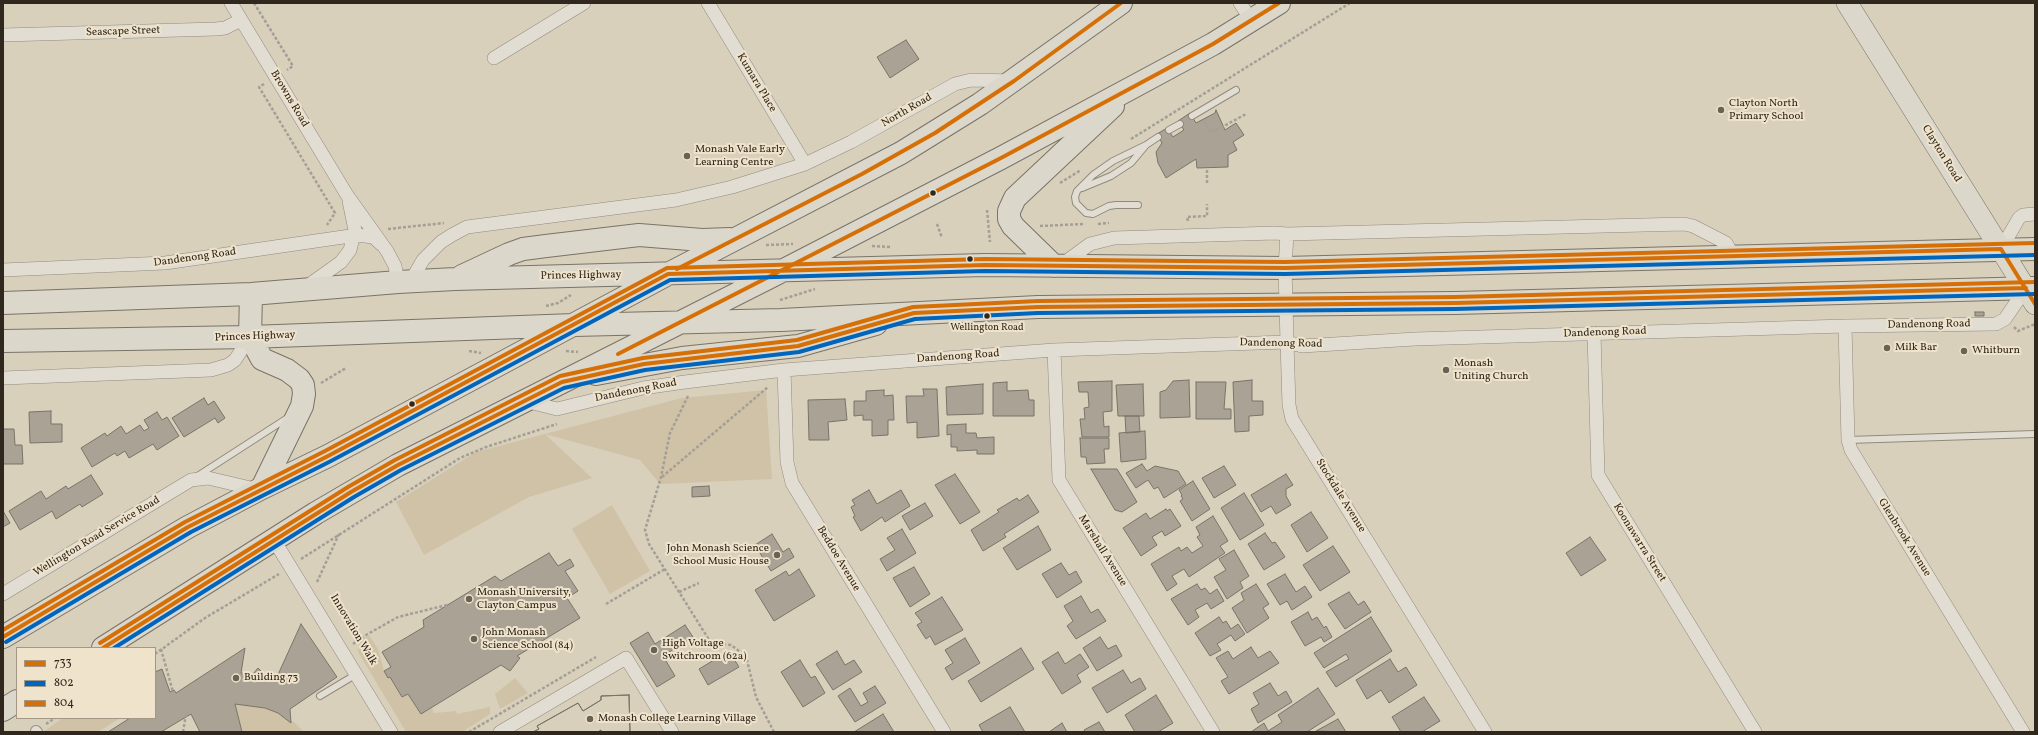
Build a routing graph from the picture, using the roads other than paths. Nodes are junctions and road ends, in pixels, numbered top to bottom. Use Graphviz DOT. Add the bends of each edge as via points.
graph roads {
  1 [pos="231,3"];
  2 [pos="584,3"];
  3 [pos="708,3"];
  4 [pos="1122,3"];
  5 [pos="1279,3"];
  6 [pos="1847,3"];
  7 [pos="1245,12"];
  8 [pos="241,20"];
  9 [pos="3,35"];
  10 [pos="494,58"];
  11 [pos="1014,81"];
  12 [pos="1136,85"];
  13 [pos="1236,90"];
  14 [pos="1192,116"];
  15 [pos="1180,124"];
  16 [pos="1169,130"];
  17 [pos="1158,137"];
  18 [pos="1146,146"];
  19 [pos="805,164"];
  20 [pos="1077,191"];
  21 [pos="347,195"];
  22 [pos="1138,205"];
  23 [pos="2035,214"];
  24 [pos="1287,234"];
  25 [pos="354,235"];
  26 [pos="735,239"];
  27 [pos="382,245"];
  28 [pos="2001,249"];
  29 [pos="2035,249"];
  30 [pos="1734,257"];
  31 [pos="1057,266"];
  32 [pos="1285,268"];
  33 [pos="3,270"];
  34 [pos="782,272"];
  35 [pos="668,274"];
  36 [pos="455,279"];
  37 [pos="404,282"];
  38 [pos="301,290"];
  39 [pos="2032,293"];
  40 [pos="251,294"];
  41 [pos="3,303"];
  42 [pos="1286,306"];
  43 [pos="914,313"];
  44 [pos="680,322"];
  45 [pos="574,325"];
  46 [pos="1845,326"];
  47 [pos="1594,334"];
  48 [pos="250,337"];
  49 [pos="3,341"];
  50 [pos="1287,342"];
  51 [pos="1054,350"];
  52 [pos="784,370"];
  53 [pos="3,378"];
  54 [pos="562,382"];
  55 [pos="525,401"];
  56 [pos="300,410"];
  57 [pos="2035,434"];
  58 [pos="1848,440"];
  59 [pos="191,480"];
  60 [pos="260,489"];
  61 [pos="274,540"];
  62 [pos="3,594"];
  63 [pos="3,637"];
  64 [pos="105,647"];
  65 [pos="355,675"];
  66 [pos="320,696"];
  67 [pos="16,702"];
  68 [pos="3,710"];
  69 [pos="391,732"];
  70 [pos="500,732"];
  71 [pos="672,732"];
  72 [pos="944,732"];
  73 [pos="1213,732"];
  74 [pos="1484,732"];
  75 [pos="1755,732"];
  76 [pos="2023,732"];
  1 -- 8 [label="street, Browns Road"];
  2 -- 10 [label="street"];
  3 -- 19 [label="street, Kumara Place"];
  4 -- 11 [label="highway"];
  5 -- 7 [label="highway"];
  6 -- 28 [label="main road, Clayton Road"];
  7 -- 12 [label="highway" via="1213,44"];
  8 -- 9 [label="street, Seascape Street" via="225,28 216,29"];
  8 -- 21 [label="street, Browns Road"];
  11 -- 19 [label="street, North Road" via="971,80 955,84 851,142"];
  11 -- 26 [label="highway" via="901,153"];
  12 -- 31 [label="highway" via="1015,198 1009,211 1009,219 1013,226"];
  12 -- 34 [label="highway"];
  13 -- 14 [label="lane"];
  15 -- 16 [label="lane"];
  17 -- 18 [label="lane"];
  18 -- 20 [label="lane" via="1113,161 1093,175"];
  18 -- 20 [label="lane" via="1131,163 1105,180"];
  19 -- 37 [label="street" via="732,187 676,200 467,227 441,242"];
  20 -- 22 [label="lane" via="1076,203 1086,213 1093,214 1116,205"];
  21 -- 25 [label="street, Browns Road"];
  21 -- 27 [label="street, Browns Road"];
  23 -- 28 [label="street" via="2019,218"];
  24 -- 30 [label="street" via="1684,224 1694,226 1726,243"];
  24 -- 31 [label="street" via="1110,238 1086,247"];
  24 -- 32 [label="street, Stockdale Avenue"];
  25 -- 27 [label="street, Dandenong Road" via="372,237"];
  25 -- 33 [label="street, Dandenong Road" via="165,263"];
  25 -- 38 [label="street, Browns Road" via="348,253 341,262"];
  26 -- 35 [label="highway"];
  26 -- 36 [label="highway" via="702,240 639,236 541,246 509,254"];
  27 -- 37 [label="street, Browns Road"];
  28 -- 29 [label="highway, Princes Highway"];
  28 -- 30 [label="highway, Princes Highway"];
  28 -- 39 [label="main road, Clayton Road"];
  30 -- 32 [label="highway, Princes Highway"];
  31 -- 32 [label="highway, Princes Highway"];
  31 -- 34 [label="highway, Princes Highway"];
  32 -- 42 [label="street, Stockdale Avenue"];
  34 -- 35 [label="highway, Princes Highway"];
  34 -- 44 [label="highway"];
  35 -- 36 [label="highway, Princes Highway"];
  35 -- 45 [label="highway"];
  36 -- 37 [label="highway, Princes Highway"];
  37 -- 38 [label="highway"];
  38 -- 40 [label="highway"];
  39 -- 42 [label="highway"];
  39 -- 46 [label="street, Dandenong Road" via="2005,319 1996,324"];
  40 -- 41 [label="highway"];
  40 -- 48 [label="highway"];
  42 -- 43 [label="highway" via="1076,307"];
  42 -- 50 [label="street, Stockdale Avenue"];
  43 -- 44 [label="highway, Princes Highway"];
  43 -- 54 [label="highway" via="798,346 650,363"];
  44 -- 45 [label="highway, Princes Highway"];
  44 -- 54 [label="highway"];
  45 -- 48 [label="highway, Princes Highway"];
  45 -- 60 [label="highway" via="328,456"];
  46 -- 47 [label="street, Dandenong Road"];
  46 -- 58 [label="street, Glenbrook Avenue"];
  47 -- 50 [label="street, Dandenong Road" via="1302,346"];
  47 -- 75 [label="street, Koonawarra Street" via="1598,475"];
  48 -- 49 [label="highway, Princes Highway"];
  48 -- 53 [label="street" via="232,363 212,370"];
  48 -- 56 [label="highway" via="262,359 292,373 301,381 304,394"];
  50 -- 51 [label="street, Dandenong Road"];
  50 -- 74 [label="street, Stockdale Avenue" via="1289,405 1292,419"];
  51 -- 52 [label="street, Dandenong Road"];
  51 -- 73 [label="street, Marshall Avenue" via="1059,480"];
  52 -- 55 [label="street, Dandenong Road" via="643,388 564,408 554,409"];
  52 -- 72 [label="street, Beddoe Avenue" via="786,462 792,483"];
  54 -- 55 [label="highway"];
  55 -- 61 [label="highway" via="398,465"];
  56 -- 59 [label="lane, Wellington Road Service Road"];
  56 -- 60 [label="highway"];
  57 -- 58 [label="lane"];
  58 -- 76 [label="street, Glenbrook Avenue" via="1853,454"];
  59 -- 60 [label="street, Wellington Road Service Road" via="208,478"];
  59 -- 62 [label="street, Wellington Road Service Road"];
  60 -- 63 [label="highway" via="162,542"];
  61 -- 64 [label="highway"];
  61 -- 65 [label="street"];
  65 -- 66 [label="lane"];
  65 -- 69 [label="street"];
  67 -- 68 [label="highway"];
  70 -- 71 [label="street" via="626,658"];
}
